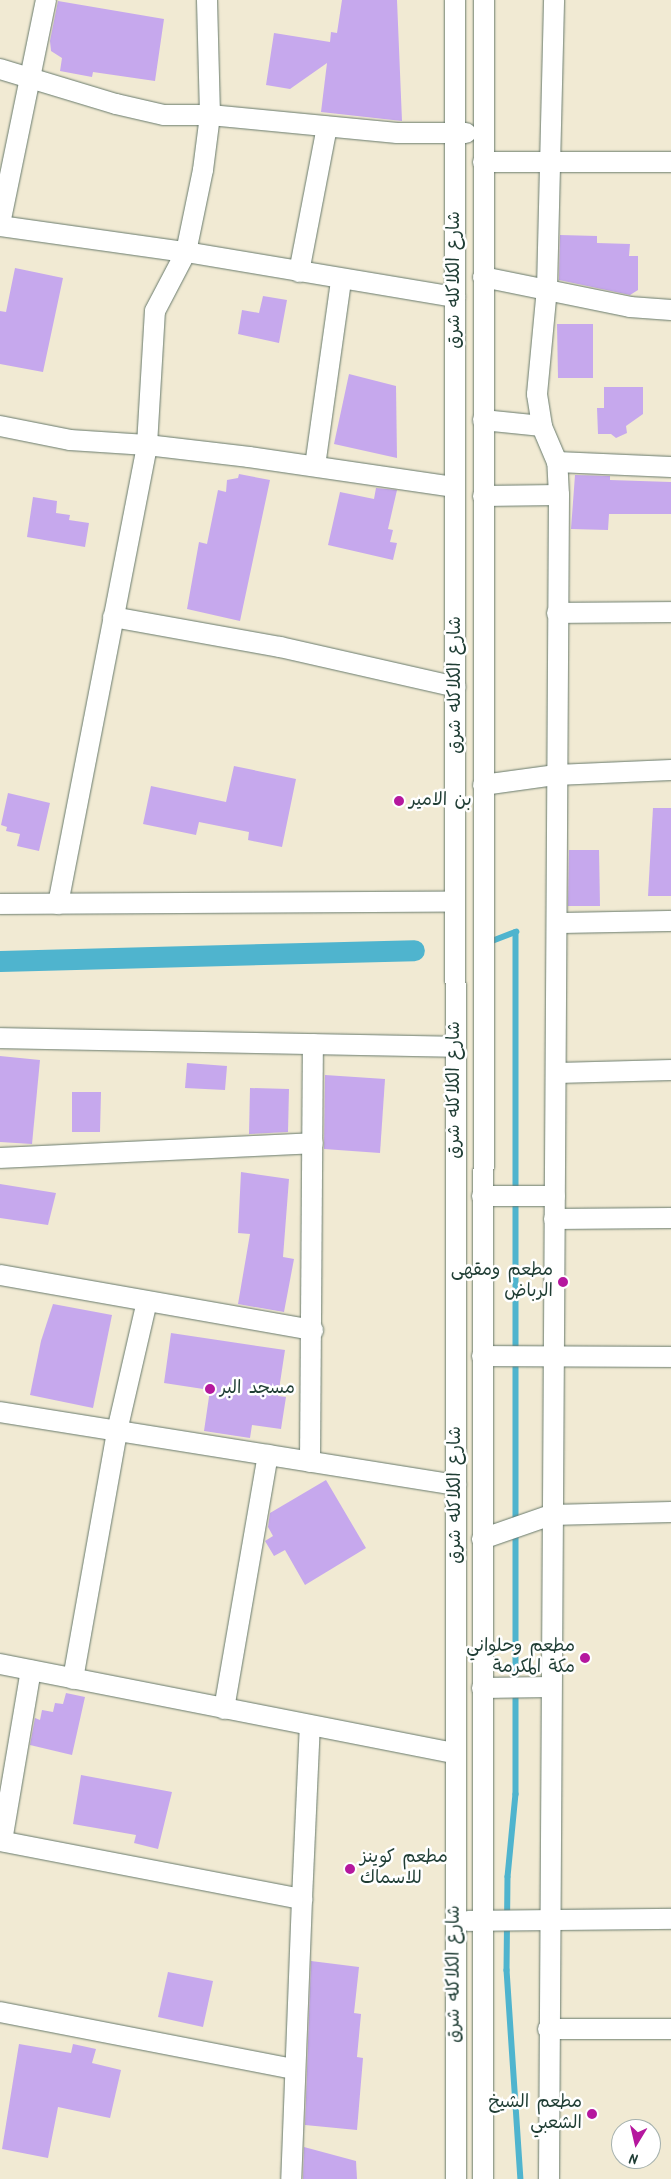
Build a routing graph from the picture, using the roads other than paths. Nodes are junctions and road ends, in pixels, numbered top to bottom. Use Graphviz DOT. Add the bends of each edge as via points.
graph roads {
  1 [pos="46,0"];
  2 [pos="207,0"];
  3 [pos="455,0"];
  4 [pos="484,0"];
  5 [pos="554,0"];
  6 [pos="0,69"];
  7 [pos="33,76"];
  8 [pos="210,115"];
  9 [pos="327,127"];
  10 [pos="483,133"];
  11 [pos="454,134"];
  12 [pos="550,161"];
  13 [pos="483,162"];
  14 [pos="671,162"];
  15 [pos="0,225"];
  16 [pos="186,252"];
  17 [pos="299,272"];
  18 [pos="483,277"];
  19 [pos="341,280"];
  20 [pos="547,289"];
  21 [pos="455,297"];
  22 [pos="671,310"];
  23 [pos="483,420"];
  24 [pos="0,426"];
  25 [pos="542,426"];
  26 [pos="146,445"];
  27 [pos="557,462"];
  28 [pos="315,466"];
  29 [pos="671,467"];
  30 [pos="455,487"];
  31 [pos="559,495"];
  32 [pos="483,496"];
  33 [pos="671,612"];
  34 [pos="556,613"];
  35 [pos="113,617"];
  36 [pos="456,687"];
  37 [pos="671,770"];
  38 [pos="556,775"];
  39 [pos="482,785"];
  40 [pos="455,902"];
  41 [pos="0,904"];
  42 [pos="58,904"];
  43 [pos="671,921"];
  44 [pos="558,923"];
  45 [pos="0,1038"];
  46 [pos="313,1044"];
  47 [pos="456,1047"];
  48 [pos="671,1070"];
  49 [pos="557,1073"];
  50 [pos="313,1143"];
  51 [pos="0,1158"];
  52 [pos="482,1196"];
  53 [pos="555,1196"];
  54 [pos="671,1218"];
  55 [pos="554,1219"];
  56 [pos="0,1275"];
  57 [pos="147,1301"];
  58 [pos="313,1330"];
  59 [pos="482,1356"];
  60 [pos="553,1356"];
  61 [pos="671,1358"];
  62 [pos="0,1412"];
  63 [pos="117,1431"];
  64 [pos="268,1455"];
  65 [pos="310,1462"];
  66 [pos="456,1485"];
  67 [pos="671,1512"];
  68 [pos="551,1515"];
  69 [pos="482,1540"];
  70 [pos="0,1664"];
  71 [pos="31,1670"];
  72 [pos="73,1679"];
  73 [pos="551,1687"];
  74 [pos="482,1688"];
  75 [pos="224,1709"];
  76 [pos="310,1726"];
  77 [pos="455,1752"];
  78 [pos="1,1841"];
  79 [pos="302,1899"];
  80 [pos="549,1918"];
  81 [pos="671,1919"];
  82 [pos="482,1920"];
  83 [pos="454,1921"];
  84 [pos="0,2012"];
  85 [pos="548,2029"];
  86 [pos="671,2029"];
  87 [pos="293,2069"];
  88 [pos="291,2179"];
  89 [pos="456,2179"];
  90 [pos="483,2179"];
  91 [pos="550,2179"];
  1 -- 7 [label="street"];
  2 -- 8 [label="street"];
  3 -- 11 [label="street, شارع الكلاكله شرق"];
  4 -- 10 [label="street, شارع الكلاكله شرق"];
  5 -- 12 [label="street"];
  6 -- 7 [label="street"];
  7 -- 8 [label="street" via="164,115"];
  7 -- 15 [label="street"];
  8 -- 9 [label="street"];
  8 -- 16 [label="street"];
  9 -- 11 [label="street"];
  9 -- 17 [label="street"];
  10 -- 11 [label="street"];
  10 -- 13 [label="street, شارع الكلاكله شرق"];
  11 -- 21 [label="street, شارع الكلاكله شرق"];
  12 -- 13 [label="street"];
  12 -- 14 [label="street"];
  12 -- 20 [label="street"];
  13 -- 18 [label="street, شارع الكلاكله شرق"];
  15 -- 16 [label="street"];
  16 -- 17 [label="street"];
  16 -- 26 [label="street" via="156,311"];
  17 -- 19 [label="street"];
  18 -- 20 [label="street"];
  18 -- 23 [label="street, شارع الكلاكله شرق"];
  19 -- 21 [label="street"];
  19 -- 28 [label="street"];
  20 -- 22 [label="street" via="630,306"];
  20 -- 25 [label="street" via="537,394"];
  21 -- 30 [label="street, شارع الكلاكله شرق"];
  23 -- 25 [label="street"];
  23 -- 32 [label="street, شارع الكلاكله شرق"];
  24 -- 26 [label="street" via="70,440"];
  25 -- 27 [label="street"];
  26 -- 28 [label="street"];
  26 -- 35 [label="street"];
  27 -- 29 [label="street"];
  27 -- 31 [label="street"];
  28 -- 30 [label="street"];
  30 -- 36 [label="street, شارع الكلاكله شرق"];
  31 -- 32 [label="street"];
  31 -- 34 [label="street"];
  32 -- 39 [label="street, شارع الكلاكله شرق"];
  33 -- 34 [label="street"];
  34 -- 38 [label="street"];
  35 -- 36 [label="street" via="280,647"];
  35 -- 42 [label="street"];
  36 -- 40 [label="street, شارع الكلاكله شرق"];
  37 -- 38 [label="street"];
  38 -- 39 [label="street"];
  38 -- 44 [label="street"];
  39 -- 52 [label="street, شارع الكلاكله شرق"];
  40 -- 42 [label="street"];
  40 -- 47 [label="street, شارع الكلاكله شرق"];
  41 -- 42 [label="street"];
  43 -- 44 [label="street"];
  44 -- 49 [label="street"];
  45 -- 46 [label="street"];
  46 -- 47 [label="street"];
  46 -- 50 [label="street"];
  47 -- 66 [label="street, شارع الكلاكله شرق"];
  48 -- 49 [label="street"];
  49 -- 53 [label="street"];
  50 -- 51 [label="street"];
  50 -- 58 [label="street"];
  52 -- 53 [label="street"];
  52 -- 59 [label="street, شارع الكلاكله شرق"];
  53 -- 55 [label="street"];
  54 -- 55 [label="street"];
  55 -- 60 [label="street"];
  56 -- 57 [label="street"];
  57 -- 58 [label="street"];
  57 -- 63 [label="street"];
  58 -- 65 [label="street"];
  59 -- 60 [label="street"];
  59 -- 69 [label="street, شارع الكلاكله شرق"];
  60 -- 61 [label="street"];
  60 -- 68 [label="street"];
  62 -- 63 [label="street"];
  63 -- 64 [label="street"];
  63 -- 72 [label="street"];
  64 -- 65 [label="street"];
  64 -- 75 [label="street"];
  65 -- 66 [label="street"];
  66 -- 77 [label="street, شارع الكلاكله شرق"];
  67 -- 68 [label="street"];
  68 -- 69 [label="street"];
  68 -- 73 [label="street"];
  69 -- 74 [label="street, شارع الكلاكله شرق"];
  70 -- 71 [label="street"];
  71 -- 72 [label="street"];
  71 -- 78 [label="street"];
  72 -- 75 [label="street"];
  73 -- 74 [label="street"];
  73 -- 80 [label="street"];
  74 -- 82 [label="street, شارع الكلاكله شرق"];
  75 -- 76 [label="street"];
  76 -- 77 [label="street"];
  76 -- 79 [label="street"];
  77 -- 83 [label="street, شارع الكلاكله شرق"];
  78 -- 79 [label="street"];
  79 -- 87 [label="street"];
  80 -- 81 [label="street"];
  80 -- 82 [label="street"];
  80 -- 85 [label="street"];
  82 -- 83 [label="street"];
  82 -- 90 [label="street, شارع الكلاكله شرق"];
  83 -- 89 [label="street, شارع الكلاكله شرق"];
  84 -- 87 [label="street"];
  85 -- 86 [label="street"];
  85 -- 91 [label="street"];
  87 -- 88 [label="street"];
}
